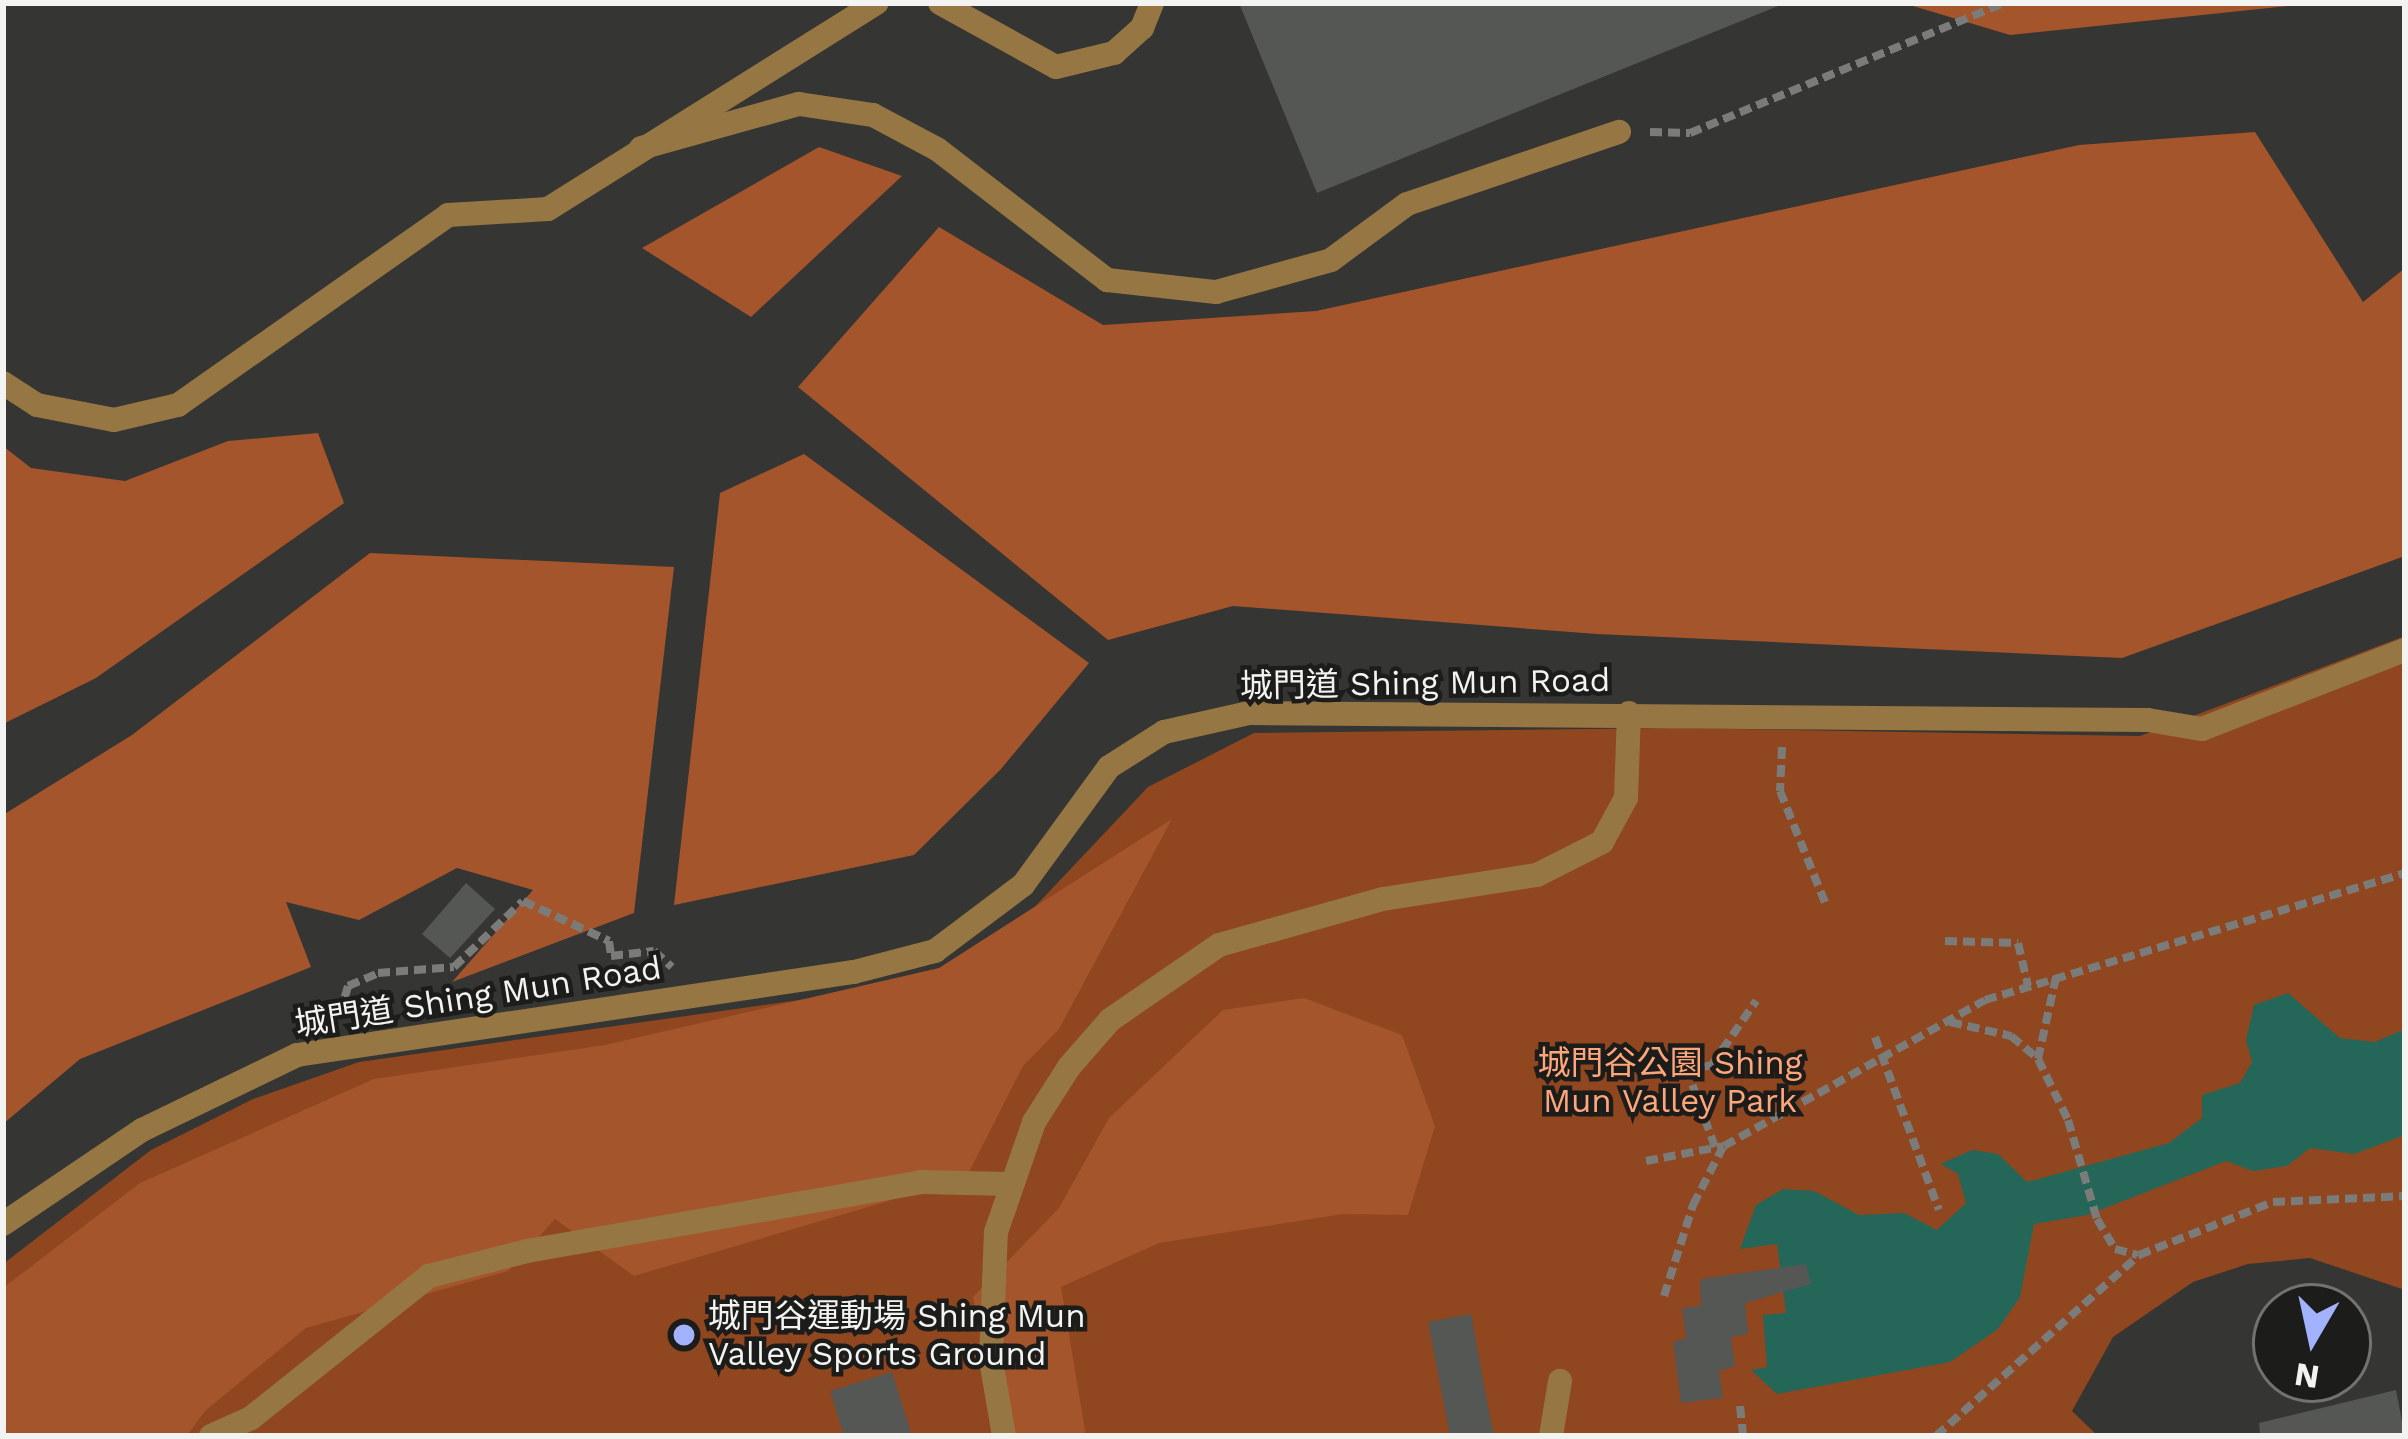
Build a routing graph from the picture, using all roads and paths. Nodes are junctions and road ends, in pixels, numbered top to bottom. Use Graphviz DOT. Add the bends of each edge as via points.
graph roads {
  1 [pos="877,3"];
  2 [pos="940,3"];
  3 [pos="1152,3"];
  4 [pos="2003,3"];
  5 [pos="1619,132"];
  6 [pos="641,148"];
  7 [pos="3,383"];
  8 [pos="2405,650"];
  9 [pos="1629,713"];
  10 [pos="1783,716"];
  11 [pos="2405,873"];
  12 [pos="1826,904"];
  13 [pos="1945,940"];
  14 [pos="2056,977"];
  15 [pos="2028,986"];
  16 [pos="677,998"];
  17 [pos="1756,1001"];
  18 [pos="329,1017"];
  19 [pos="1948,1022"];
  20 [pos="1875,1037"];
  21 [pos="1881,1059"];
  22 [pos="2038,1059"];
  23 [pos="1720,1146"];
  24 [pos="1646,1161"];
  25 [pos="1009,1184"];
  26 [pos="2405,1196"];
  27 [pos="1939,1210"];
  28 [pos="3,1224"];
  29 [pos="2139,1255"];
  30 [pos="1664,1296"];
  31 [pos="1560,1381"];
  32 [pos="1740,1406"];
  33 [pos="211,1436"];
  34 [pos="1004,1436"];
  35 [pos="1552,1436"];
  36 [pos="1743,1436"];
  37 [pos="1936,1436"];
  1 -- 6 [label="street"];
  2 -- 3 [label="street" via="1056,67 1114,53 1142,28"];
  4 -- 5 [label="path" via="1690,133"];
  5 -- 6 [label="street" via="1407,205 1331,260 1216,292 1107,280 937,149 872,116 799,104"];
  6 -- 7 [label="street" via="548,209 448,214 178,406 114,420 37,405"];
  8 -- 10 [label="street, 城門道 Shing Mun Road" via="2202,729 2148,720"];
  9 -- 10 [label="street, 城門道 Shing Mun Road"];
  9 -- 16 [label="street, 城門道 Shing Mun Road" via="1249,713 1164,731 1109,767 1007,900 935,950 854,972"];
  9 -- 25 [label="street" via="1626,798 1602,842 1537,875 1304,916 1182,966 1110,1020 1069,1067"];
  10 -- 12 [label="path" via="1780,791"];
  11 -- 14 [label="path"];
  13 -- 15 [label="path" via="2018,943"];
  14 -- 15 [label="path"];
  14 -- 22 [label="path"];
  15 -- 19 [label="path"];
  16 -- 18 [label="path" via="666,955 611,956 609,941 523,901 454,967 378,973 348,986 344,1012"];
  16 -- 28 [label="street, 城門道 Shing Mun Road" via="297,1054 142,1130"];
  17 -- 23 [label="path" via="1712,1065 1688,1070"];
  19 -- 21 [label="path"];
  19 -- 22 [label="path" via="2011,1036"];
  20 -- 21 [label="path"];
  21 -- 23 [label="path"];
  21 -- 27 [label="path"];
  22 -- 29 [label="path" via="2097,1219 2115,1249"];
  23 -- 24 [label="path"];
  23 -- 30 [label="path"];
  25 -- 33 [label="street" via="921,1182 527,1251 429,1276 251,1418"];
  25 -- 34 [label="street" via="990,1302"];
  26 -- 29 [label="path" via="2273,1202"];
  29 -- 37 [label="path"];
  31 -- 35 [label="street"];
  32 -- 36 [label="path"];
}
